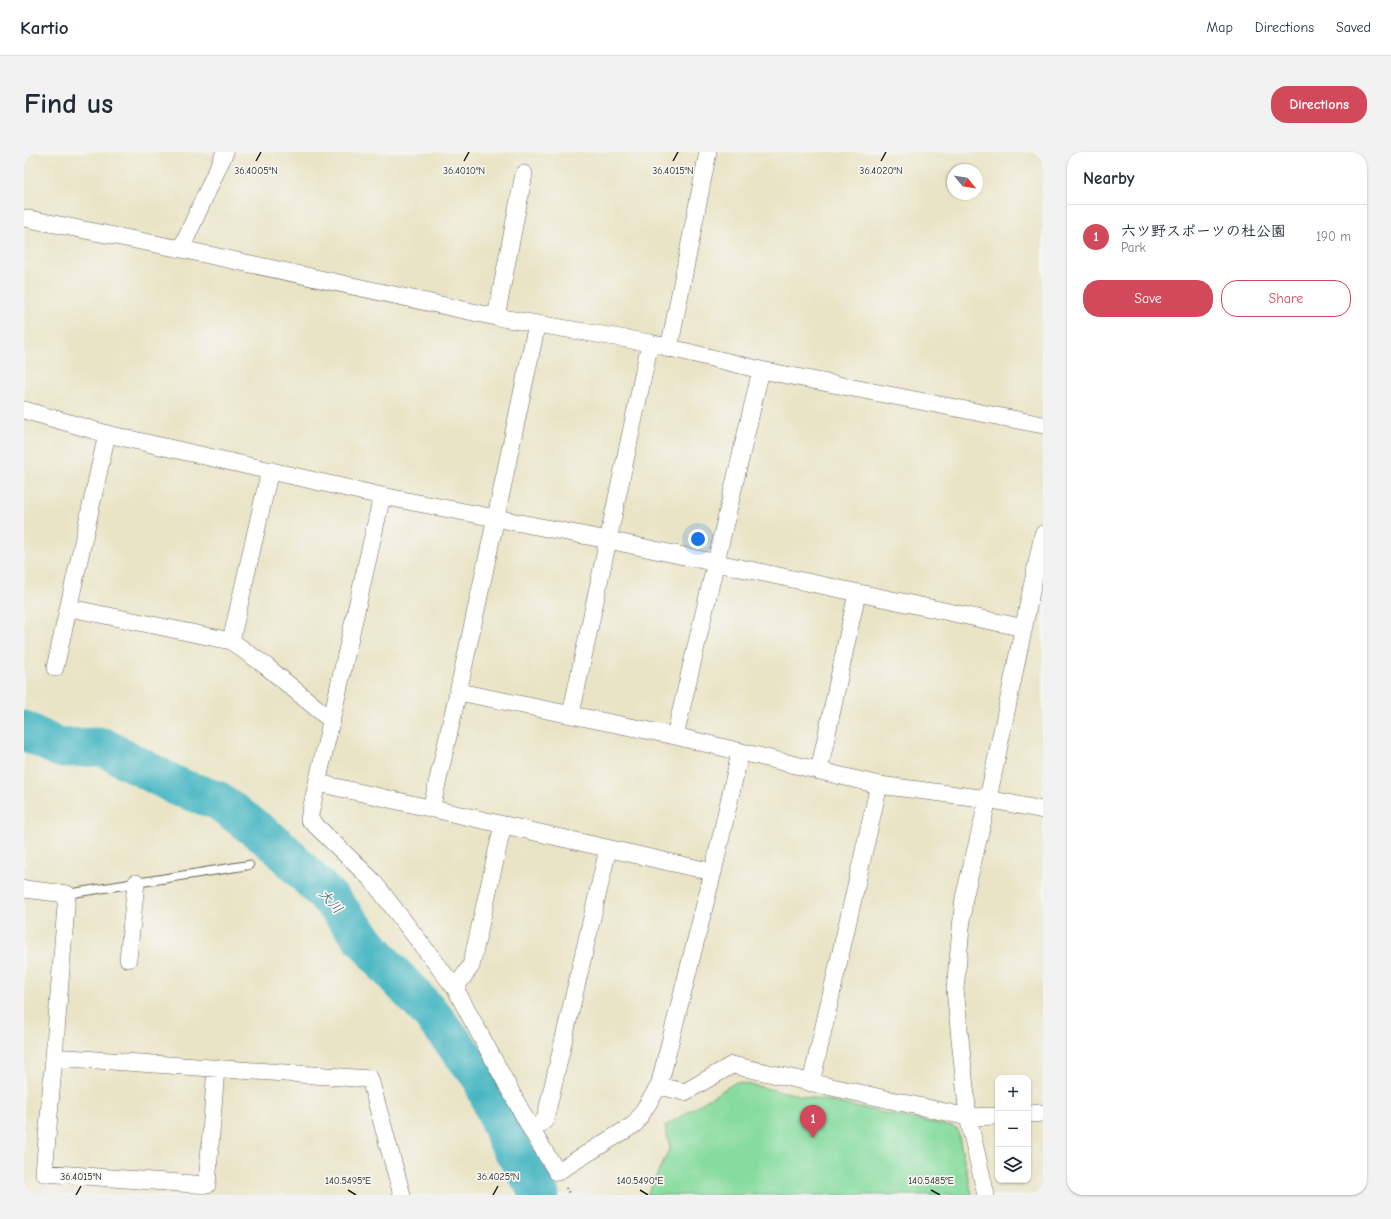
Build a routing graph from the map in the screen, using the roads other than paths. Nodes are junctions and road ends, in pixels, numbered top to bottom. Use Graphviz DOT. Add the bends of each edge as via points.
graph roads {
  1 [pos="225,152"];
  2 [pos="708,152"];
  3 [pos="524,174"];
  4 [pos="24,218"];
  5 [pos="181,249"];
  6 [pos="496,317"];
  7 [pos="537,324"];
  8 [pos="650,343"];
  9 [pos="669,349"];
  10 [pos="761,370"];
  11 [pos="24,410"];
  12 [pos="1043,425"];
  13 [pos="107,434"];
  14 [pos="270,470"];
  15 [pos="382,496"];
  16 [pos="494,519"];
  17 [pos="1043,534"];
  18 [pos="608,540"];
  19 [pos="715,564"];
  20 [pos="857,593"];
  21 [pos="70,608"];
  22 [pos="1024,628"];
  23 [pos="231,641"];
  24 [pos="55,668"];
  25 [pos="459,692"];
  26 [pos="571,714"];
  27 [pos="332,721"];
  28 [pos="675,736"];
  29 [pos="740,753"];
  30 [pos="819,771"];
  31 [pos="318,783"];
  32 [pos="879,785"];
  33 [pos="988,799"];
  34 [pos="431,809"];
  35 [pos="1043,810"];
  36 [pos="503,825"];
  37 [pos="608,849"];
  38 [pos="249,865"];
  39 [pos="713,872"];
  40 [pos="136,883"];
  41 [pos="24,889"];
  42 [pos="67,894"];
  43 [pos="128,959"];
  44 [pos="455,988"];
  45 [pos="54,1056"];
  46 [pos="216,1068"];
  47 [pos="811,1083"];
  48 [pos="659,1086"];
  49 [pos="1043,1113"];
  50 [pos="1031,1114"];
  51 [pos="995,1116"];
  52 [pos="968,1118"];
  53 [pos="532,1131"];
  54 [pos="402,1195"];
  55 [pos="986,1195"];
  1 -- 5 [label="street"];
  2 -- 9 [label="street"];
  3 -- 6 [label="street"];
  4 -- 5 [label="street"];
  5 -- 6 [label="street"];
  6 -- 7 [label="street"];
  7 -- 8 [label="street"];
  7 -- 16 [label="street"];
  8 -- 9 [label="street"];
  8 -- 18 [label="street"];
  9 -- 10 [label="street"];
  10 -- 12 [label="street"];
  10 -- 19 [label="street"];
  11 -- 13 [label="street"];
  13 -- 14 [label="street"];
  13 -- 21 [label="street"];
  14 -- 15 [label="street"];
  14 -- 23 [label="street"];
  15 -- 16 [label="street"];
  15 -- 27 [label="street"];
  16 -- 18 [label="street"];
  16 -- 25 [label="street"];
  17 -- 22 [label="street"];
  18 -- 19 [label="street"];
  18 -- 26 [label="street"];
  19 -- 20 [label="street"];
  19 -- 28 [label="street"];
  20 -- 22 [label="street"];
  20 -- 30 [label="street"];
  21 -- 23 [label="street"];
  21 -- 24 [label="street"];
  22 -- 33 [label="street"];
  23 -- 27 [label="street" via="266,666"];
  25 -- 26 [label="street"];
  25 -- 34 [label="street"];
  26 -- 28 [label="street"];
  27 -- 31 [label="street"];
  28 -- 29 [label="street"];
  29 -- 30 [label="street"];
  29 -- 39 [label="street"];
  30 -- 32 [label="street"];
  31 -- 34 [label="street"];
  31 -- 44 [label="street" via="308,818 372,880"];
  32 -- 33 [label="street"];
  32 -- 47 [label="street"];
  33 -- 35 [label="street"];
  33 -- 52 [label="street" via="964,898 955,989"];
  34 -- 36 [label="street"];
  36 -- 37 [label="street"];
  36 -- 44 [label="street" via="471,966"];
  37 -- 39 [label="street"];
  37 -- 53 [label="street" via="545,1120"];
  38 -- 40 [label="lane"];
  39 -- 48 [label="street"];
  40 -- 42 [label="lane"];
  40 -- 43 [label="street"];
  41 -- 42 [label="street"];
  42 -- 45 [label="street"];
  44 -- 53 [label="street"];
  45 -- 46 [label="street"];
  45 -- 46 [label="street" via="44,1173 207,1185"];
  46 -- 54 [label="street" via="370,1079"];
  47 -- 48 [label="street" via="732,1065 685,1092"];
  47 -- 52 [label="street"];
  48 -- 53 [label="street" via="635,1124 557,1172"];
  49 -- 50 [label="street"];
  51 -- 52 [label="street"];
  52 -- 55 [label="street"];
}
